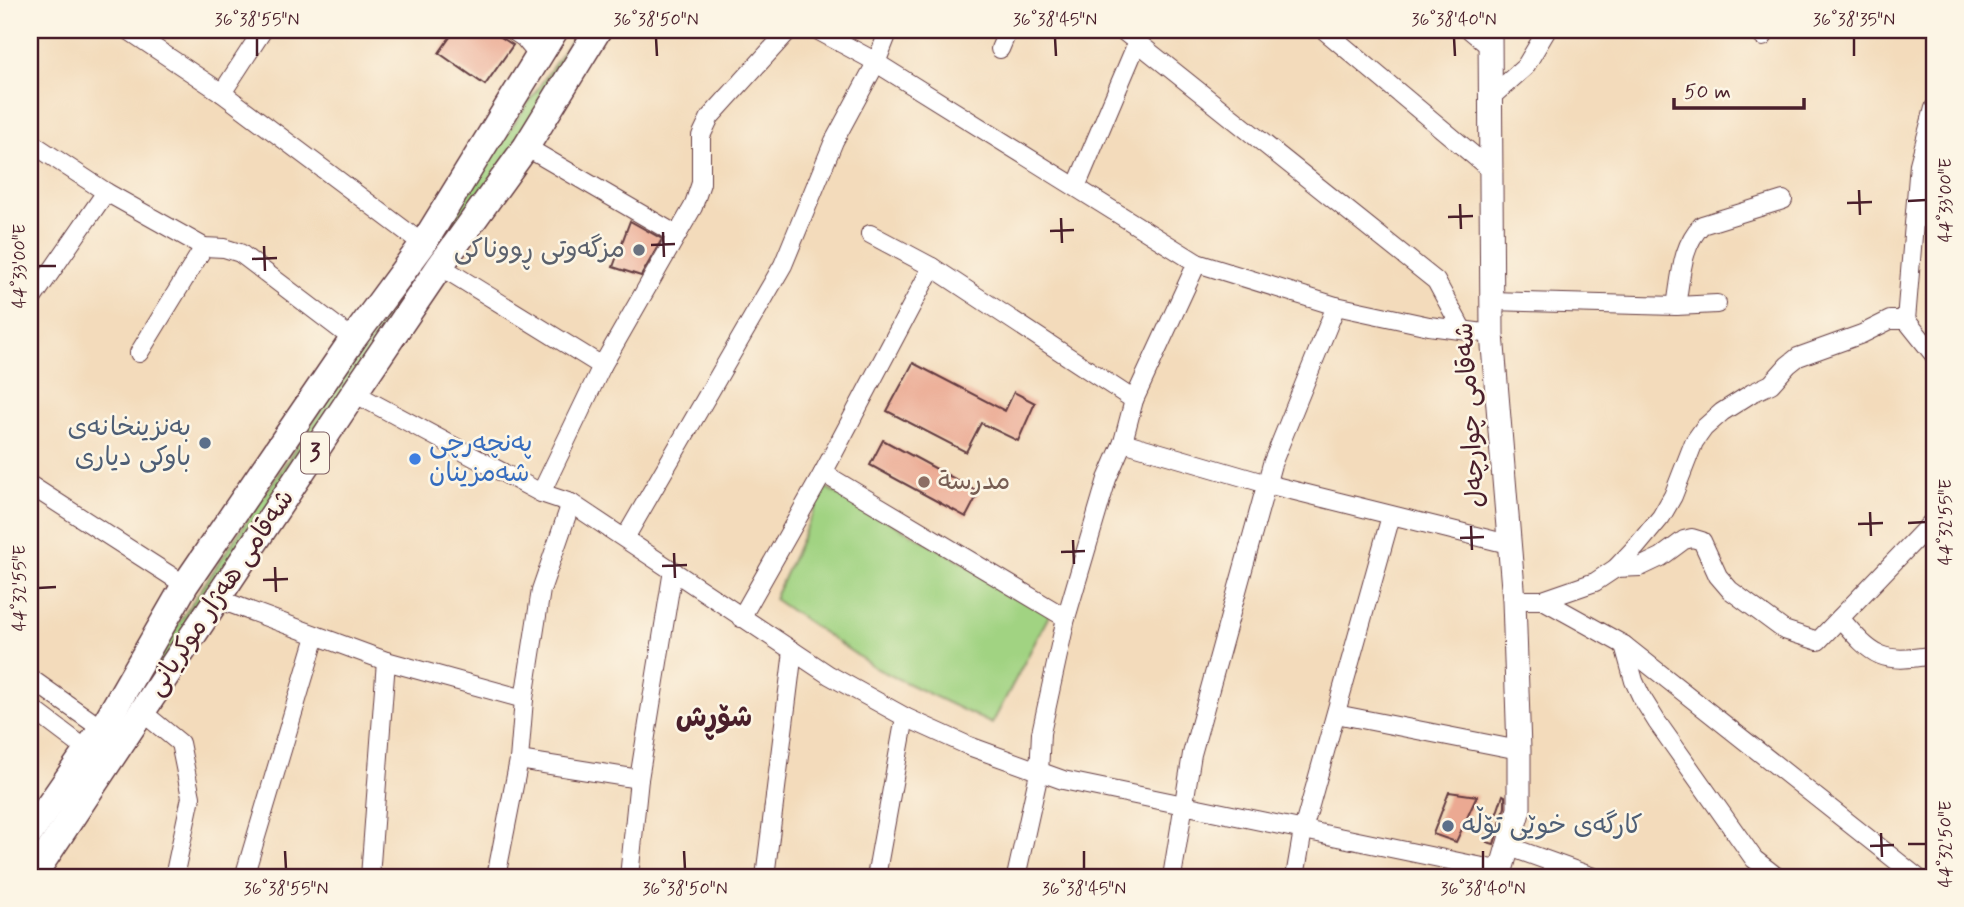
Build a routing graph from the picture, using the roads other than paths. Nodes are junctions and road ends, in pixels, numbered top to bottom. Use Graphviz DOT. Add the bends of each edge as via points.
graph roads {
  1 [pos="128,30"];
  2 [pos="263,30"];
  3 [pos="512,30"];
  4 [pos="555,30"];
  5 [pos="598,30"];
  6 [pos="789,30"];
  7 [pos="817,30"];
  8 [pos="889,30"];
  9 [pos="1008,30"];
  10 [pos="1122,30"];
  11 [pos="1324,30"];
  12 [pos="1471,30"];
  13 [pos="1548,30"];
  14 [pos="1489,38"];
  15 [pos="1137,43"];
  16 [pos="1000,49"];
  17 [pos="539,57"];
  18 [pos="876,63"];
  19 [pos="222,93"];
  20 [pos="1490,98"];
  21 [pos="1934,108"];
  22 [pos="30,142"];
  23 [pos="526,146"];
  24 [pos="1927,167"];
  25 [pos="1491,170"];
  26 [pos="1076,187"];
  27 [pos="106,192"];
  28 [pos="1783,200"];
  29 [pos="870,234"];
  30 [pos="677,235"];
  31 [pos="423,244"];
  32 [pos="204,247"];
  33 [pos="1197,263"];
  34 [pos="440,266"];
  35 [pos="932,267"];
  36 [pos="1492,301"];
  37 [pos="30,302"];
  38 [pos="1717,304"];
  39 [pos="1336,306"];
  40 [pos="1676,306"];
  41 [pos="1906,320"];
  42 [pos="1462,330"];
  43 [pos="1492,334"];
  44 [pos="353,339"];
  45 [pos="139,353"];
  46 [pos="1934,355"];
  47 [pos="602,366"];
  48 [pos="354,393"];
  49 [pos="1134,400"];
  50 [pos="1123,442"];
  51 [pos="823,473"];
  52 [pos="1266,484"];
  53 [pos="30,485"];
  54 [pos="541,493"];
  55 [pos="571,503"];
  56 [pos="1391,516"];
  57 [pos="1934,520"];
  58 [pos="625,538"];
  59 [pos="1508,544"];
  60 [pos="1616,568"];
  61 [pos="673,570"];
  62 [pos="185,585"];
  63 [pos="218,599"];
  64 [pos="1514,600"];
  65 [pos="1543,600"];
  66 [pos="741,618"];
  67 [pos="1066,618"];
  68 [pos="1840,618"];
  69 [pos="316,636"];
  70 [pos="1624,645"];
  71 [pos="793,651"];
  72 [pos="1934,655"];
  73 [pos="386,661"];
  74 [pos="30,678"];
  75 [pos="524,699"];
  76 [pos="30,707"];
  77 [pos="141,711"];
  78 [pos="1336,714"];
  79 [pos="905,718"];
  80 [pos="95,739"];
  81 [pos="1519,750"];
  82 [pos="519,760"];
  83 [pos="1039,773"];
  84 [pos="639,779"];
  85 [pos="1184,806"];
  86 [pos="1303,830"];
  87 [pos="30,833"];
  88 [pos="1510,847"];
  89 [pos="1501,874"];
  90 [pos="32,877"];
  91 [pos="174,877"];
  92 [pos="244,877"];
  93 [pos="370,877"];
  94 [pos="496,877"];
  95 [pos="629,877"];
  96 [pos="765,877"];
  97 [pos="876,877"];
  98 [pos="1016,877"];
  99 [pos="1172,877"];
  100 [pos="1295,877"];
  101 [pos="1593,877"];
  102 [pos="1777,877"];
  103 [pos="1917,877"];
  1 -- 19 [label="street"];
  2 -- 19 [label="street"];
  3 -- 17 [label="street"];
  4 -- 17 [label="highway, شەقامی ھەژار موکریانی / 3"];
  5 -- 23 [label="highway, شەقامی ھەژار موکریانی / 3"];
  6 -- 30 [label="street" via="710,117 701,136 701,183"];
  7 -- 18 [label="street"];
  8 -- 18 [label="street"];
  9 -- 16 [label="street"];
  10 -- 15 [label="street"];
  11 -- 25 [label="street"];
  12 -- 14 [label="street"];
  13 -- 20 [label="street" via="1525,67"];
  14 -- 20 [label="main road, شەقامی چوارچەل"];
  15 -- 26 [label="street"];
  15 -- 42 [label="street" via="1436,281"];
  17 -- 31 [label="highway, شەقامی ھەژار موکریانی / 3"];
  18 -- 26 [label="street"];
  18 -- 58 [label="street" via="834,141 783,265"];
  19 -- 31 [label="street"];
  20 -- 25 [label="main road, شەقامی چوارچەل"];
  21 -- 24 [label="street"];
  22 -- 27 [label="street"];
  23 -- 30 [label="street"];
  23 -- 34 [label="highway, شەقامی ھەژار موکریانی / 3"];
  24 -- 41 [label="street"];
  25 -- 36 [label="main road, شەقامی چوارچەل"];
  26 -- 33 [label="street"];
  27 -- 32 [label="street"];
  27 -- 37 [label="street"];
  28 -- 40 [label="street" via="1702,225 1686,250"];
  29 -- 35 [label="street"];
  30 -- 47 [label="street"];
  31 -- 44 [label="highway, شەقامی ھەژار موکریانی / 3"];
  32 -- 44 [label="street" via="240,253"];
  32 -- 45 [label="street"];
  33 -- 39 [label="street"];
  33 -- 49 [label="street"];
  34 -- 47 [label="street"];
  34 -- 48 [label="highway, شەقامی ھەژار موکریانی / 3"];
  35 -- 49 [label="street"];
  35 -- 51 [label="street"];
  36 -- 40 [label="street"];
  36 -- 43 [label="main road, شەقامی چوارچەل"];
  38 -- 40 [label="street"];
  39 -- 42 [label="street"];
  39 -- 52 [label="street"];
  41 -- 46 [label="street"];
  41 -- 60 [label="street" via="1890,320 1798,357 1771,384 1722,412 1694,442 1661,517"];
  42 -- 43 [label="street"];
  43 -- 59 [label="main road, شەقامی چوارچەل"];
  44 -- 62 [label="highway, شەقامی ھەژار موکریانی / 3"];
  47 -- 54 [label="street"];
  48 -- 54 [label="street"];
  48 -- 63 [label="highway, شەقامی ھەژار موکریانی / 3"];
  49 -- 50 [label="street"];
  50 -- 52 [label="street"];
  50 -- 67 [label="street" via="1107,478"];
  51 -- 66 [label="street"];
  51 -- 67 [label="street"];
  52 -- 56 [label="street"];
  52 -- 85 [label="street" via="1192,754"];
  53 -- 62 [label="street"];
  54 -- 55 [label="street"];
  55 -- 58 [label="street"];
  55 -- 75 [label="street" via="541,590"];
  56 -- 59 [label="street"];
  56 -- 78 [label="street"];
  57 -- 68 [label="street"];
  58 -- 61 [label="street"];
  59 -- 64 [label="main road, شەقامی چوارچەل"];
  60 -- 65 [label="street" via="1595,582"];
  60 -- 68 [label="street" via="1640,567 1692,538 1702,541 1730,590 1784,629 1818,641"];
  61 -- 66 [label="street"];
  61 -- 84 [label="street"];
  62 -- 80 [label="highway, شەقامی ھەژار موکریانی / 3"];
  63 -- 69 [label="street"];
  63 -- 77 [label="highway, شەقامی ھەژار موکریانی / 3"];
  64 -- 65 [label="street"];
  64 -- 81 [label="main road, شەقامی چوارچەل"];
  65 -- 70 [label="street"];
  66 -- 71 [label="street"];
  67 -- 83 [label="street" via="1041,733"];
  68 -- 72 [label="street" via="1860,642 1890,660"];
  69 -- 73 [label="street"];
  69 -- 92 [label="street"];
  70 -- 102 [label="street" via="1638,690 1657,722 1754,859"];
  70 -- 103 [label="street"];
  71 -- 79 [label="street"];
  71 -- 96 [label="street"];
  73 -- 75 [label="street"];
  73 -- 93 [label="street"];
  74 -- 80 [label="street"];
  75 -- 82 [label="street"];
  76 -- 80 [label="street"];
  77 -- 90 [label="highway, شەقامی ھەژار موکریانی / 3"];
  77 -- 91 [label="street" via="180,743 191,797"];
  78 -- 81 [label="street"];
  78 -- 86 [label="street"];
  79 -- 83 [label="street"];
  79 -- 97 [label="street"];
  80 -- 87 [label="highway, شەقامی ھەژار موکریانی / 3"];
  81 -- 88 [label="main road, شەقامی چوارچەل" via="1519,809"];
  82 -- 84 [label="street"];
  82 -- 94 [label="street"];
  83 -- 85 [label="street"];
  83 -- 98 [label="street"];
  84 -- 95 [label="street"];
  85 -- 86 [label="street"];
  85 -- 99 [label="street"];
  86 -- 89 [label="street"];
  86 -- 100 [label="street"];
  88 -- 89 [label="main road, شەقامی چوارچەل"];
  88 -- 101 [label="street"];
}
